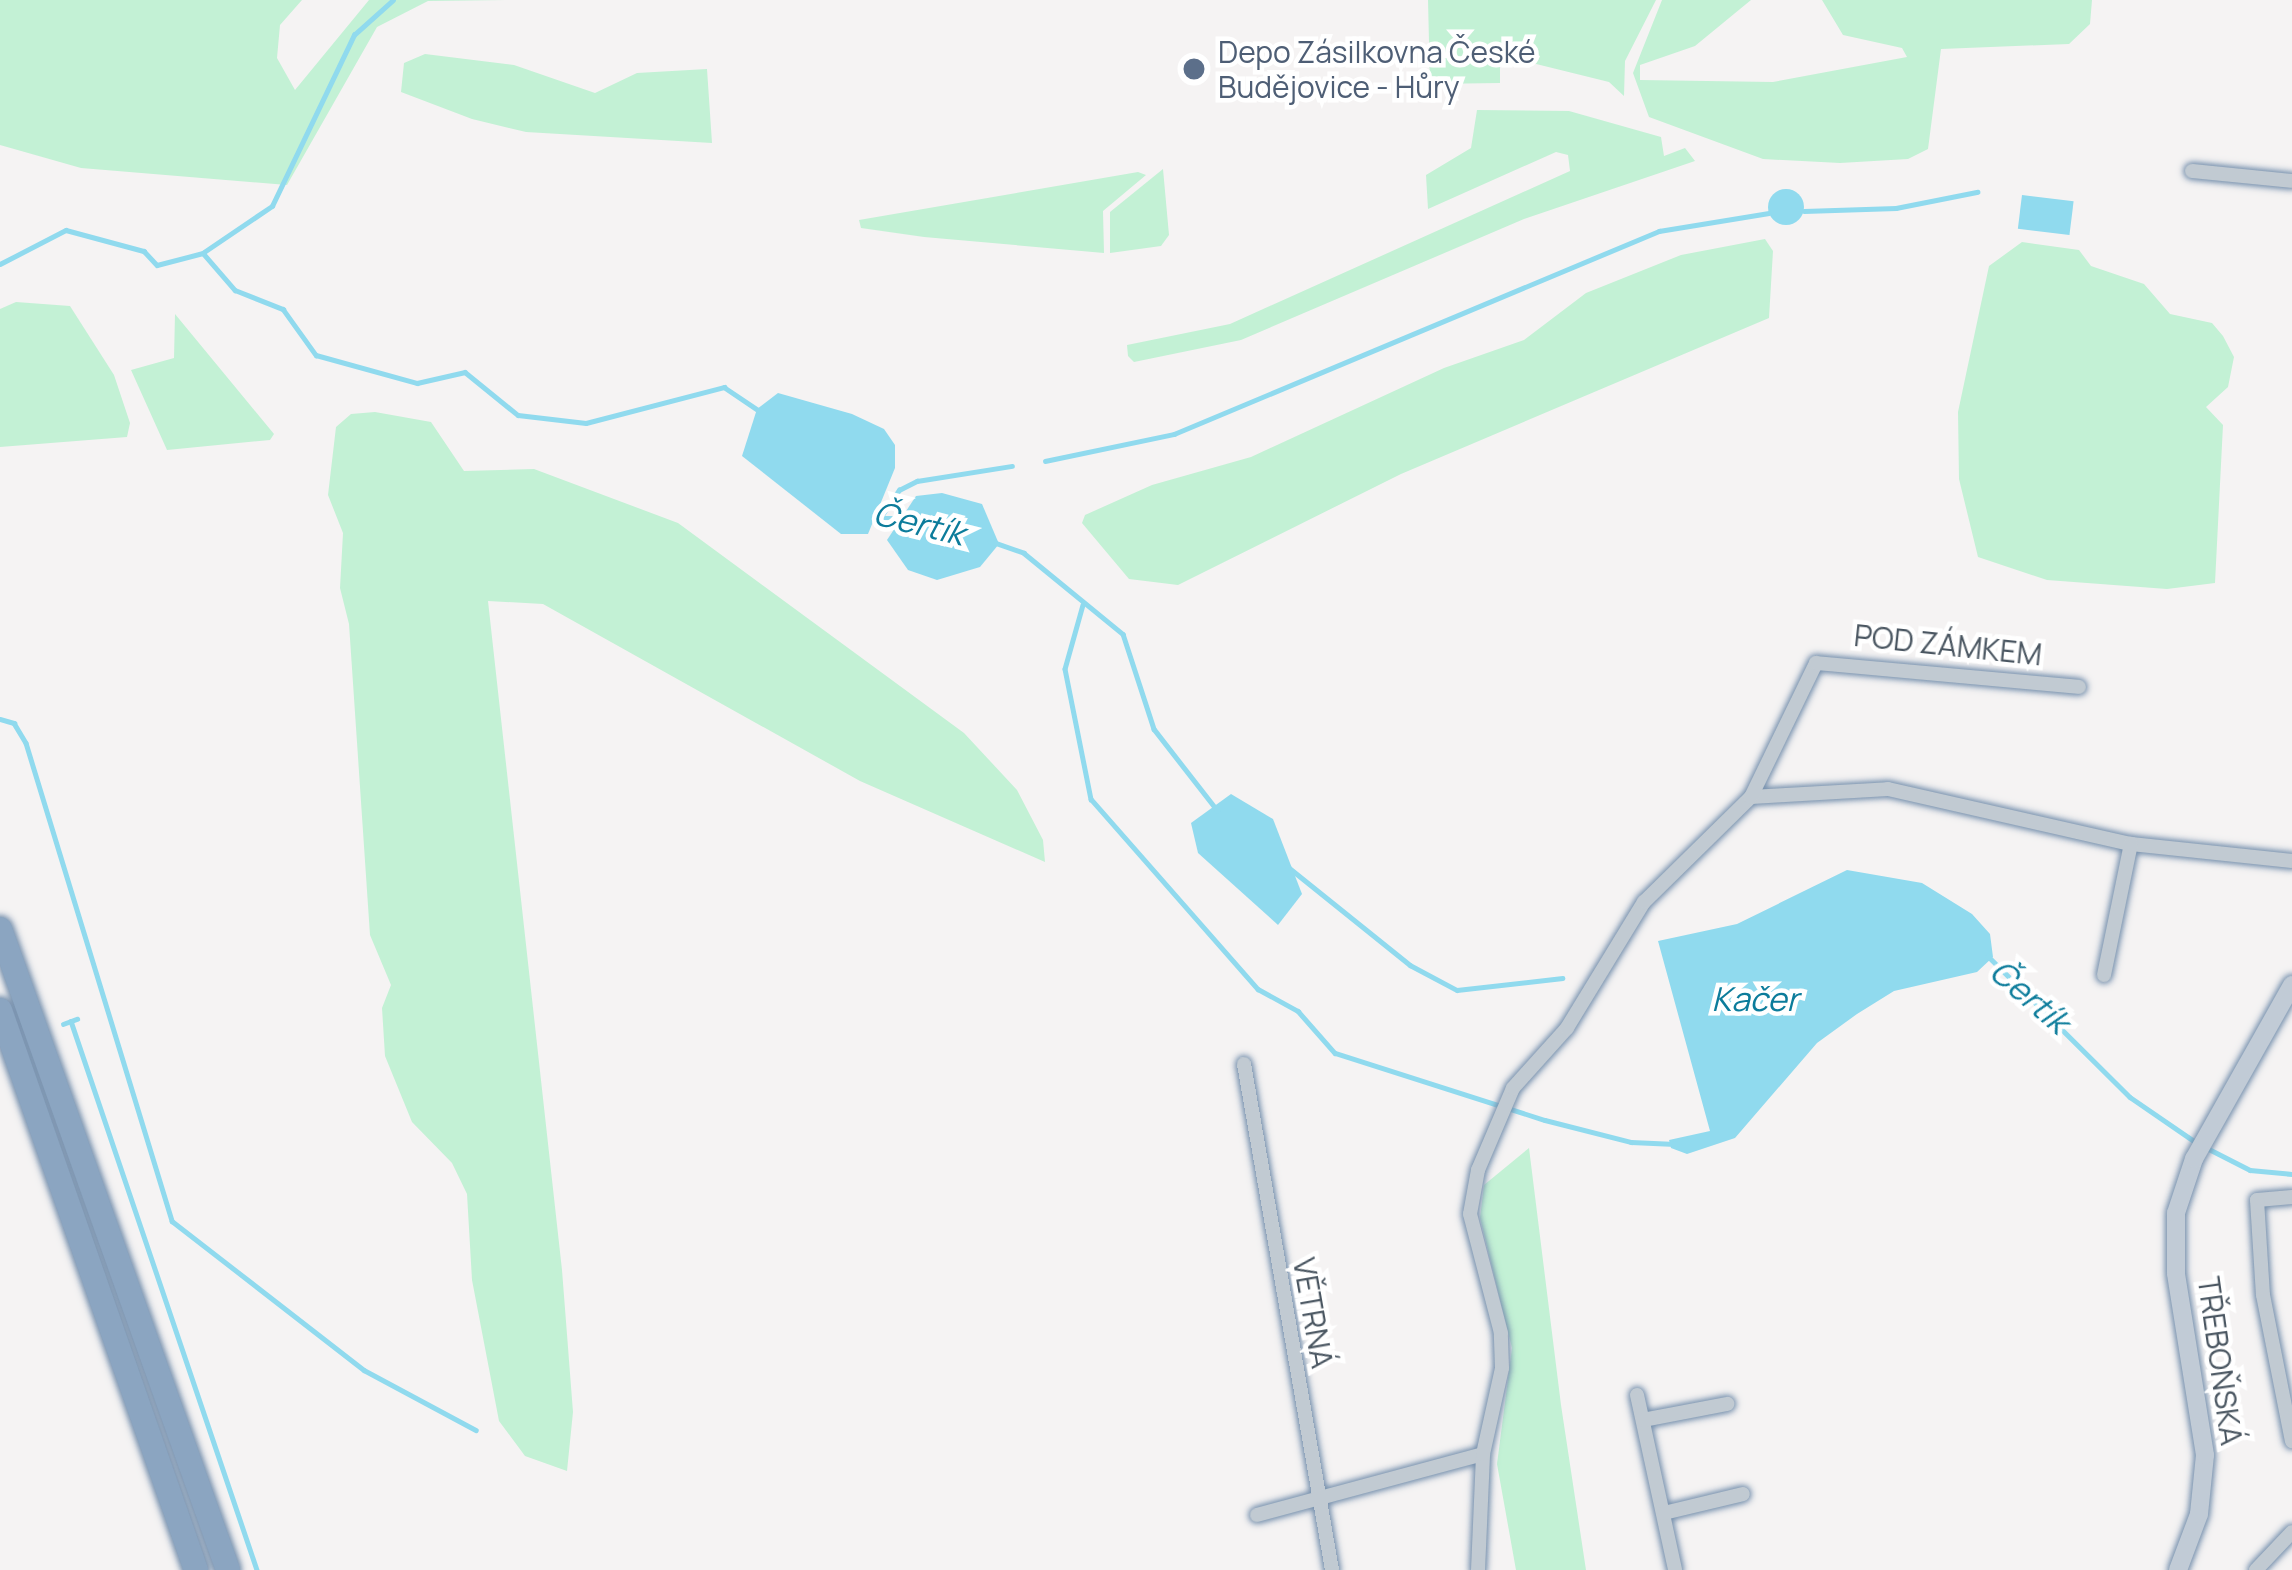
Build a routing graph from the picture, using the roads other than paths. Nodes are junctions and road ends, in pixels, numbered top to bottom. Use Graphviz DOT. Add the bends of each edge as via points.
graph roads {
  1 [pos="2192,171"];
  2 [pos="2292,181"];
  3 [pos="2079,687"];
  4 [pos="1751,797"];
  5 [pos="2131,844"];
  6 [pos="2292,861"];
  7 [pos="0,929"];
  8 [pos="2104,975"];
  9 [pos="2292,985"];
  10 [pos="0,1010"];
  11 [pos="1244,1064"];
  12 [pos="2292,1197"];
  13 [pos="1637,1395"];
  14 [pos="1727,1404"];
  15 [pos="1643,1420"];
  16 [pos="2292,1441"];
  17 [pos="1483,1454"];
  18 [pos="1743,1494"];
  19 [pos="1318,1496"];
  20 [pos="1664,1513"];
  21 [pos="1257,1515"];
  22 [pos="2292,1532"];
  23 [pos="196,1570"];
  24 [pos="228,1570"];
  25 [pos="1332,1570"];
  26 [pos="1478,1570"];
  27 [pos="1675,1570"];
  28 [pos="2177,1570"];
  29 [pos="2256,1570"];
  1 -- 2 [label="street"];
  3 -- 4 [label="street, POD ZÁMKEM" via="1827,659 1808,671"];
  4 -- 5 [label="street" via="1888,790"];
  4 -- 17 [label="street, POD ZÁMKEM" via="1661,887 1498,1119 1470,1214 1502,1333"];
  5 -- 6 [label="street"];
  5 -- 8 [label="street"];
  7 -- 24 [label="highway"];
  9 -- 28 [label="main road, TŘEBOŇSKÁ" via="2194,1159 2174,1241 2205,1475"];
  10 -- 23 [label="highway"];
  11 -- 19 [label="street, VĚTRNÁ"];
  12 -- 16 [label="street" via="2257,1200 2263,1295"];
  13 -- 15 [label="street"];
  14 -- 15 [label="street"];
  15 -- 20 [label="street"];
  17 -- 19 [label="street"];
  17 -- 26 [label="street, POD ZÁMKEM"];
  18 -- 20 [label="street"];
  19 -- 21 [label="street"];
  19 -- 25 [label="street, VĚTRNÁ"];
  20 -- 27 [label="street"];
  22 -- 29 [label="street"];
}
